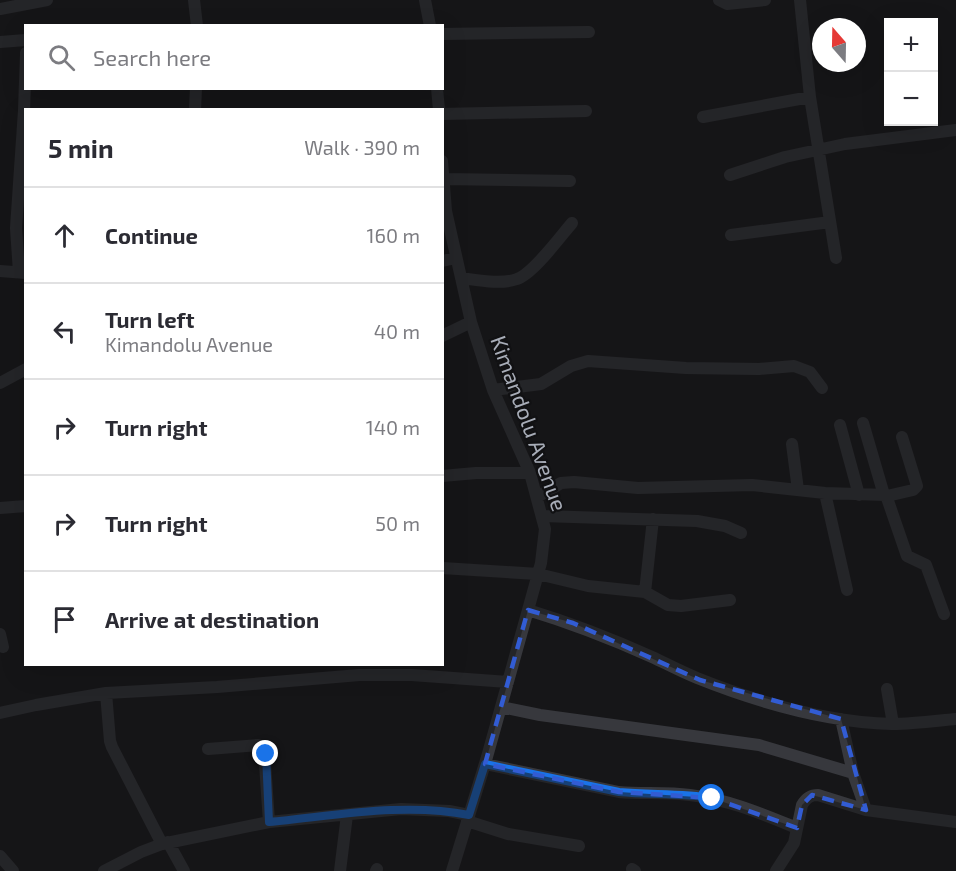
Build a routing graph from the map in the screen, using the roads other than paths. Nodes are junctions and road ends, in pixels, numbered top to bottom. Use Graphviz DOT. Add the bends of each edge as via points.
graph roads {
  1 [pos="47,0"];
  2 [pos="194,0"];
  3 [pos="425,0"];
  4 [pos="713,0"];
  5 [pos="719,0"];
  6 [pos="765,0"];
  7 [pos="800,0"];
  8 [pos="0,9"];
  9 [pos="197,24"];
  10 [pos="430,24"];
  11 [pos="589,32"];
  12 [pos="444,34"];
  13 [pos="24,40"];
  14 [pos="0,42"];
  15 [pos="25,90"];
  16 [pos="196,90"];
  17 [pos="437,90"];
  18 [pos="810,98"];
  19 [pos="24,108"];
  20 [pos="195,108"];
  21 [pos="439,108"];
  22 [pos="24,111"];
  23 [pos="586,111"];
  24 [pos="444,114"];
  25 [pos="703,117"];
  26 [pos="956,130"];
  27 [pos="819,150"];
  28 [pos="730,175"];
  29 [pos="444,179"];
  30 [pos="570,182"];
  31 [pos="444,212"];
  32 [pos="830,222"];
  33 [pos="572,223"];
  34 [pos="731,235"];
  35 [pos="456,258"];
  36 [pos="836,258"];
  37 [pos="444,261"];
  38 [pos="0,271"];
  39 [pos="22,273"];
  40 [pos="461,278"];
  41 [pos="471,322"];
  42 [pos="444,335"];
  43 [pos="24,370"];
  44 [pos="0,383"];
  45 [pos="822,388"];
  46 [pos="494,390"];
  47 [pos="863,423"];
  48 [pos="840,425"];
  49 [pos="902,437"];
  50 [pos="792,444"];
  51 [pos="530,473"];
  52 [pos="444,476"];
  53 [pos="798,490"];
  54 [pos="825,493"];
  55 [pos="859,495"];
  56 [pos="885,496"];
  57 [pos="537,497"];
  58 [pos="24,506"];
  59 [pos="0,508"];
  60 [pos="543,516"];
  61 [pos="652,519"];
  62 [pos="741,533"];
  63 [pos="444,568"];
  64 [pos="538,574"];
  65 [pos="847,590"];
  66 [pos="645,592"];
  67 [pos="730,600"];
  68 [pos="528,610"];
  69 [pos="944,614"];
  70 [pos="0,634"];
  71 [pos="3,647"];
  72 [pos="508,682"];
  73 [pos="887,689"];
  74 [pos="106,693"];
  75 [pos="501,707"];
  76 [pos="0,713"];
  77 [pos="841,719"];
  78 [pos="956,719"];
  79 [pos="893,724"];
  80 [pos="207,749"];
  81 [pos="485,764"];
  82 [pos="853,773"];
  83 [pos="866,810"];
  84 [pos="347,814"];
  85 [pos="468,818"];
  86 [pos="269,822"];
  87 [pos="956,822"];
  88 [pos="797,828"];
  89 [pos="165,843"];
  90 [pos="579,846"];
  91 [pos="0,856"];
  92 [pos="13,871"];
  93 [pos="104,871"];
  94 [pos="183,871"];
  95 [pos="340,871"];
  96 [pos="452,871"];
  97 [pos="776,871"];
  1 -- 8 [label="street"];
  2 -- 9 [label="street"];
  3 -- 10 [label="street"];
  4 -- 5 [label="street"];
  5 -- 6 [label="street" via="727,4"];
  7 -- 18 [label="street"];
  11 -- 12 [label="street"];
  13 -- 14 [label="street"];
  15 -- 19 [label="street"];
  16 -- 20 [label="street"];
  17 -- 21 [label="street"];
  18 -- 25 [label="street"];
  18 -- 27 [label="street"];
  22 -- 39 [label="street" via="16,228"];
  23 -- 24 [label="street"];
  26 -- 27 [label="street"];
  27 -- 28 [label="street"];
  27 -- 32 [label="street"];
  29 -- 30 [label="street"];
  29 -- 31 [label="street, Kimandolu Avenue"];
  31 -- 35 [label="street, Kimandolu Avenue"];
  32 -- 34 [label="street"];
  32 -- 36 [label="street"];
  33 -- 40 [label="street" via="519,279"];
  35 -- 37 [label="street"];
  35 -- 40 [label="street, Kimandolu Avenue"];
  38 -- 39 [label="street"];
  40 -- 41 [label="street, Kimandolu Avenue"];
  41 -- 42 [label="street"];
  41 -- 46 [label="street, Kimandolu Avenue"];
  43 -- 44 [label="street"];
  45 -- 46 [label="street" via="810,372 794,366 696,369 588,361 541,384"];
  46 -- 51 [label="street, Kimandolu Avenue"];
  47 -- 56 [label="street"];
  48 -- 55 [label="street"];
  49 -- 56 [label="street" via="917,486"];
  50 -- 53 [label="street"];
  51 -- 52 [label="street"];
  51 -- 57 [label="street, Kimandolu Avenue"];
  53 -- 54 [label="street"];
  53 -- 57 [label="street" via="752,485 638,488 567,482"];
  54 -- 55 [label="street"];
  54 -- 65 [label="street"];
  55 -- 56 [label="street"];
  56 -- 69 [label="street" via="907,556 926,565"];
  57 -- 60 [label="street, Kimandolu Avenue"];
  58 -- 59 [label="street"];
  60 -- 61 [label="street"];
  60 -- 64 [label="street, Kimandolu Avenue" via="545,529"];
  61 -- 62 [label="street" via="697,520"];
  61 -- 66 [label="street"];
  63 -- 64 [label="street"];
  64 -- 66 [label="street" via="588,586"];
  64 -- 68 [label="street, Kimandolu Avenue"];
  66 -- 67 [label="street" via="674,606"];
  68 -- 72 [label="street, Kimandolu Avenue"];
  68 -- 77 [label="street" via="573,623 700,680"];
  70 -- 71 [label="street"];
  72 -- 74 [label="street" via="359,675"];
  72 -- 75 [label="street, Kimandolu Avenue"];
  73 -- 79 [label="street"];
  74 -- 76 [label="street"];
  74 -- 89 [label="street" via="112,747"];
  75 -- 81 [label="street, Kimandolu Avenue"];
  75 -- 82 [label="street" via="759,746"];
  77 -- 79 [label="street"];
  77 -- 82 [label="street"];
  78 -- 79 [label="street"];
  80 -- 86 [label="street" via="258,745 264,748"];
  81 -- 85 [label="street, Kimandolu Avenue"];
  81 -- 88 [label="street" via="619,792 686,794 727,801"];
  82 -- 83 [label="street"];
  83 -- 87 [label="street"];
  83 -- 88 [label="street" via="812,795 802,805"];
  84 -- 85 [label="street" via="401,809 449,811"];
  84 -- 86 [label="street"];
  84 -- 95 [label="street"];
  85 -- 90 [label="street" via="508,834"];
  85 -- 96 [label="street, Kimandolu Avenue"];
  86 -- 89 [label="street"];
  88 -- 97 [label="street" via="794,843"];
  89 -- 93 [label="street"];
  89 -- 94 [label="street"];
  91 -- 92 [label="street"];
}
